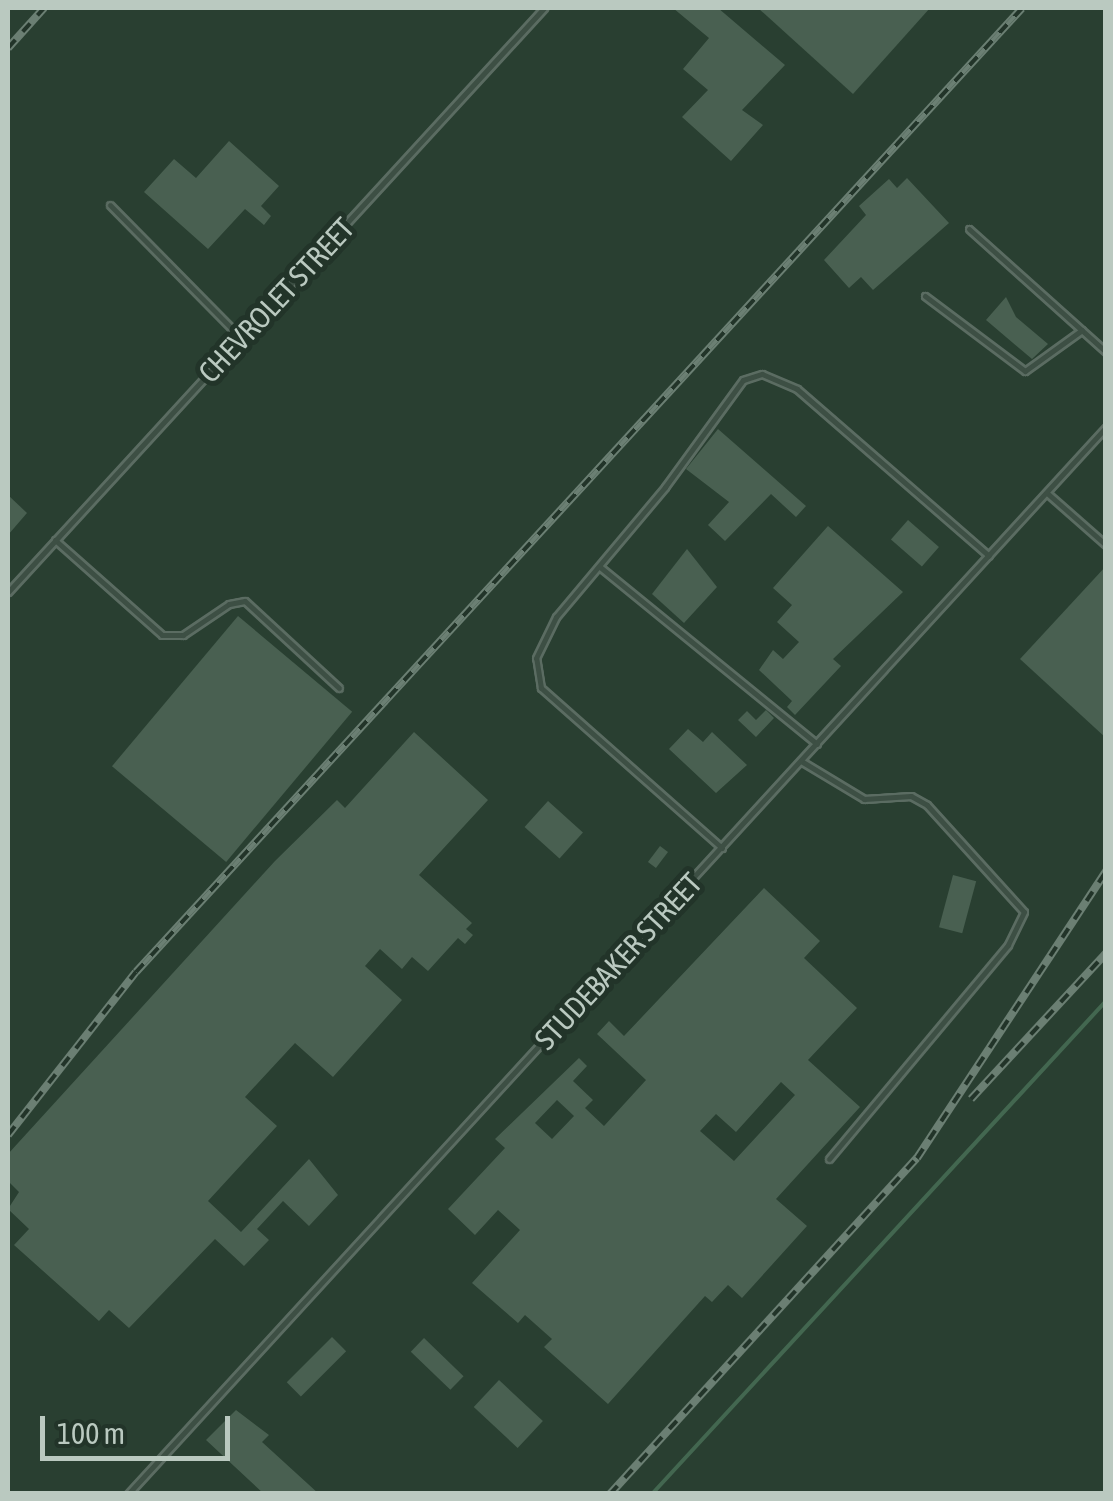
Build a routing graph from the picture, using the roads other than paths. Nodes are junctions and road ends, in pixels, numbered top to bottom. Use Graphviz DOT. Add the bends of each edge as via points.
graph roads {
  1 [pos="544,8"];
  2 [pos="110,206"];
  3 [pos="970,229"];
  4 [pos="925,296"];
  5 [pos="1082,330"];
  6 [pos="241,338"];
  7 [pos="1106,352"];
  8 [pos="1106,427"];
  9 [pos="1047,493"];
  10 [pos="55,540"];
  11 [pos="1106,544"];
  12 [pos="989,556"];
  13 [pos="600,567"];
  14 [pos="8,592"];
  15 [pos="339,688"];
  16 [pos="817,744"];
  17 [pos="801,761"];
  18 [pos="722,848"];
  19 [pos="829,1159"];
  20 [pos="128,1494"];
  1 -- 6 [label="lane, CHEVROLET STREET"];
  2 -- 6 [label="lane"];
  3 -- 5 [label="lane"];
  4 -- 5 [label="lane" via="1025,371"];
  5 -- 7 [label="lane"];
  6 -- 10 [label="lane, CHEVROLET STREET"];
  8 -- 9 [label="lane, STUDEBAKER STREET"];
  9 -- 11 [label="lane"];
  9 -- 12 [label="lane, STUDEBAKER STREET"];
  10 -- 14 [label="lane, CHEVROLET STREET"];
  10 -- 15 [label="lane" via="162,634 183,635 229,604 245,601"];
  12 -- 13 [label="lane" via="796,389 751,374"];
  12 -- 16 [label="lane, STUDEBAKER STREET"];
  13 -- 16 [label="lane"];
  13 -- 18 [label="lane" via="541,638 541,688"];
  16 -- 17 [label="lane, STUDEBAKER STREET"];
  17 -- 18 [label="lane, STUDEBAKER STREET"];
  17 -- 19 [label="lane" via="864,799 911,796 927,805 1024,912 1008,945"];
  18 -- 20 [label="lane, STUDEBAKER STREET"];
}
